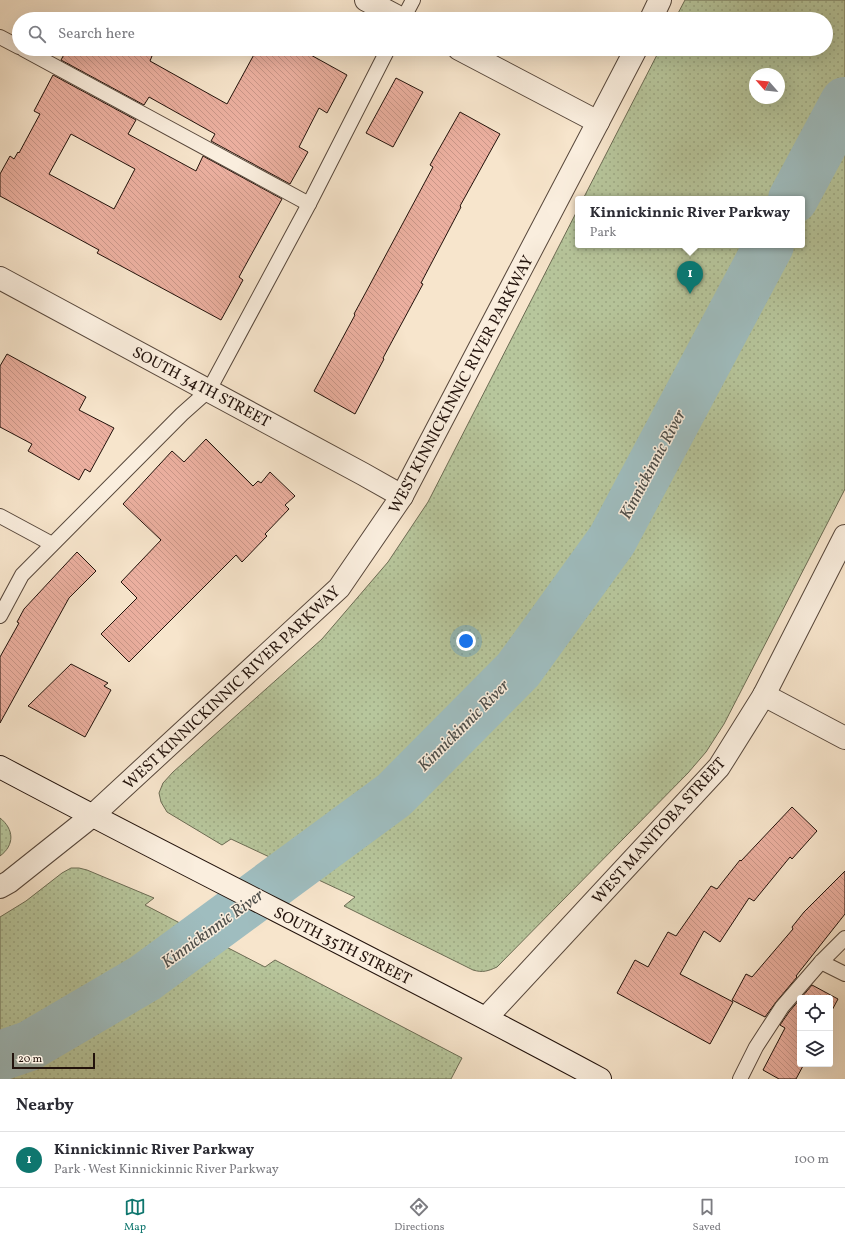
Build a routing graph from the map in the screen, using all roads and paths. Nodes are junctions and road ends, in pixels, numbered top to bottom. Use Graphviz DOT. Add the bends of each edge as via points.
graph roads {
  1 [pos="366,0"];
  2 [pos="413,0"];
  3 [pos="660,0"];
  4 [pos="389,12"];
  5 [pos="407,12"];
  6 [pos="654,12"];
  7 [pos="0,37"];
  8 [pos="12,43"];
  9 [pos="36,56"];
  10 [pos="384,56"];
  11 [pos="472,56"];
  12 [pos="632,56"];
  13 [pos="598,122"];
  14 [pos="309,204"];
  15 [pos="0,278"];
  16 [pos="209,390"];
  17 [pos="402,496"];
  18 [pos="0,516"];
  19 [pos="845,536"];
  20 [pos="52,544"];
  21 [pos="0,616"];
  22 [pos="764,695"];
  23 [pos="845,738"];
  24 [pos="0,767"];
  25 [pos="92,816"];
  26 [pos="0,887"];
  27 [pos="845,938"];
  28 [pos="821,962"];
  29 [pos="845,974"];
  30 [pos="486,1018"];
  31 [pos="600,1079"];
  32 [pos="740,1079"];
  1 -- 4 [label="street"];
  2 -- 5 [label="lane"];
  3 -- 6 [label="street"];
  7 -- 8 [label="lane"];
  9 -- 14 [label="lane"];
  10 -- 14 [label="lane"];
  11 -- 13 [label="street"];
  12 -- 13 [label="street, WEST KINNICKINNIC RIVER PARKWAY"];
  13 -- 17 [label="street, WEST KINNICKINNIC RIVER PARKWAY"];
  14 -- 16 [label="lane"];
  15 -- 16 [label="street, SOUTH 34TH STREET"];
  16 -- 17 [label="street, SOUTH 34TH STREET"];
  16 -- 20 [label="lane"];
  17 -- 25 [label="street, WEST KINNICKINNIC RIVER PARKWAY" via="340,588"];
  18 -- 20 [label="lane"];
  19 -- 22 [label="street, WEST MANITOBA STREET"];
  20 -- 21 [label="lane" via="22,575"];
  22 -- 23 [label="street"];
  22 -- 30 [label="street, WEST MANITOBA STREET" via="719,767"];
  24 -- 25 [label="street, SOUTH 35TH STREET"];
  25 -- 26 [label="street, WEST KINNICKINNIC RIVER PARKWAY"];
  25 -- 30 [label="street, SOUTH 35TH STREET"];
  27 -- 28 [label="lane"];
  28 -- 29 [label="lane"];
  28 -- 32 [label="lane" via="782,1007 756,1047"];
  30 -- 31 [label="street, SOUTH 35TH STREET"];
}
